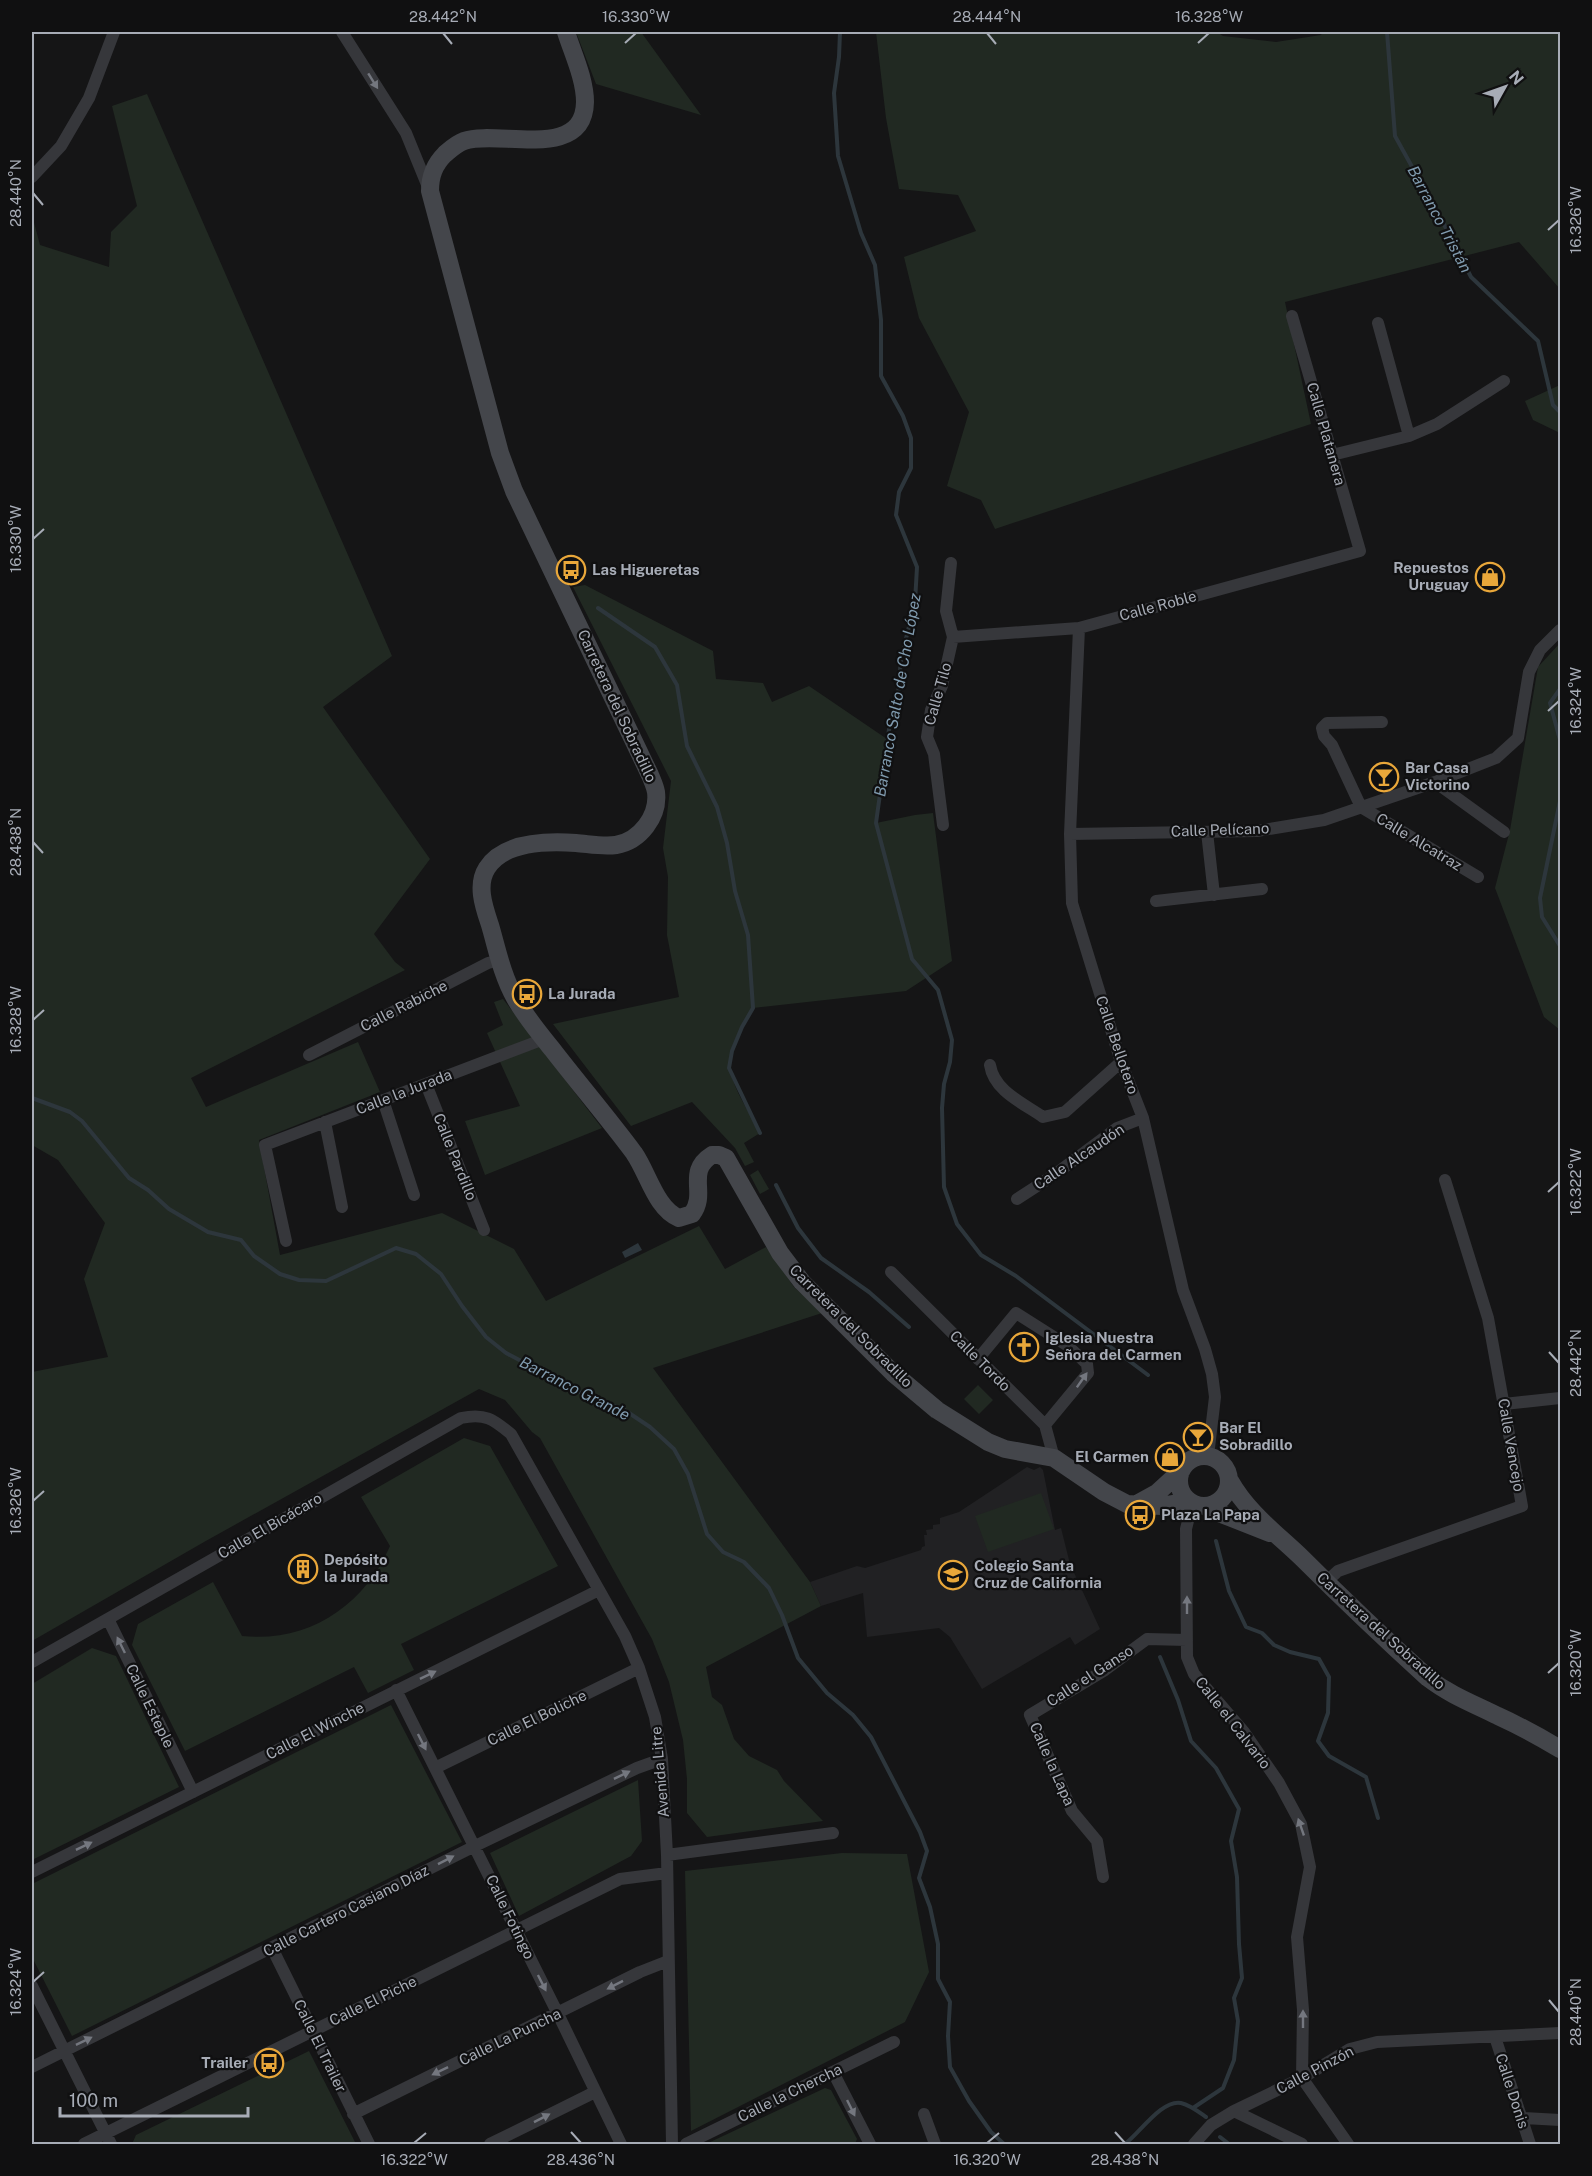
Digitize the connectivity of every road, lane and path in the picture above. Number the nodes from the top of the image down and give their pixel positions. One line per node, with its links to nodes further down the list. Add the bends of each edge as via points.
1 (114, 32): 4 (street, via 89,98 61,146)
2 (342, 32): 5 (street, one-way to 5, via 406,134)
3 (566, 32): 5 (main road, Carretera del Sobradillo, via 585,90 582,117 576,125 561,137 551,139 464,141 437,163)
4 (32, 177)
5 (430, 191): 27 (main road, Carretera del Sobradillo, via 500,453 514,491 656,790 654,814 632,840 615,845 527,845 497,857 483,879 482,899)
6 (1292, 316): 10 (street, Calle Platanera)
7 (1378, 323): 9 (street)
8 (1504, 381): 9 (street, via 1437,424)
9 (1409, 436): 10 (street)
10 (1332, 455): 11 (street, Calle Platanera)
11 (1360, 551): 13 (street, Calle Roble)
12 (951, 563): 15 (street, Calle Tilo, via 946,612)
13 (1079, 628): 15 (street, Calle Roble); 22 (street, Calle Bellotero)
14 (1560, 630): 17 (street, Calle Pelícano, via 1539,650 1529,672 1518,738 1496,758)
15 (952, 637): 19 (street, Calle Tilo, via 927,736 934,754)
16 (1382, 722): 18 (street, via 1327,723 1322,728)
17 (1435, 782): 18 (street, Calle Pelícano); 21 (street)
18 (1361, 807): 20 (street, Calle Pelícano, via 1324,820 1257,831); 23 (street, Calle Alcatraz)
19 (943, 825)
20 (1207, 831): 22 (street, Calle Pelícano); 25 (street)
21 (1504, 832)
22 (1070, 834): 30 (street, Calle Bellotero, via 1072,903)
23 (1478, 877)
24 (1262, 889): 25 (street)
25 (1214, 895): 26 (street)
26 (1156, 901)
27 (500, 960): 28 (main road, Carretera del Sobradillo, via 515,999); 29 (street, Calle Rabiche)
28 (544, 1040): 32 (street, Calle la Jurada); 49 (main road, Carretera del Sobradillo, via 634,1153 665,1211 679,1218 692,1214 698,1202 699,1165 712,1155 726,1158 780,1253 802,1282 893,1373 937,1410 988,1442)
29 (309, 1055)
30 (1121, 1062): 31 (street, via 1065,1112 1043,1117 999,1087); 34 (street, Calle Bellotero)
31 (990, 1065)
32 (426, 1084): 33 (street, Calle la Jurada); 40 (street, Calle Pardillo)
33 (383, 1100): 35 (street, Calle la Jurada); 37 (street)
34 (1143, 1118): 38 (street, Calle Alcaudón, via 1117,1128); 48 (street, Calle Bellotero, via 1183,1290 1212,1374 1215,1397)
35 (325, 1122): 39 (street); 41 (street, Calle la Jurada, via 265,1144)
36 (1445, 1180): 45 (street, Calle Vencejo, via 1488,1318)
37 (414, 1195)
38 (1017, 1199)
39 (342, 1207)
40 (484, 1230)
41 (286, 1241)
42 (891, 1272): 43 (street, Calle Tordo)
43 (978, 1359): 46 (street, Calle Tordo); 46 (street, one-way to 43, via 1088,1373 1087,1365 1068,1346 1016,1313)
44 (1560, 1398): 45 (street)
45 (1504, 1404): 55 (street, Calle Vencejo, via 1522,1506 1338,1571)
46 (1045, 1425): 49 (street)
47 (511, 1434): 56 (street, Avenida Litre); 57 (street, Calle El Bicácaro, via 494,1419 475,1415 461,1418)
48 (1208, 1456): 50 (main road, via 1189,1461); 51 (main road, via 1224,1465)
49 (1054, 1458): 52 (main road, Carretera del Sobradillo, via 1117,1500)
50 (1181, 1471): 52 (main road, via 1157,1493); 53 (main road, via 1180,1489)
51 (1230, 1481): 53 (main road, via 1219,1502); 54 (main road, Carretera del Sobradillo, via 1247,1507)
52 (1136, 1504): 53 (main road, Carretera del Sobradillo)
53 (1197, 1504): 54 (main road, Carretera del Sobradillo); 58 (street, Calle el Calvario, one-way to 53, via 1186,1529)
54 (1273, 1534): 55 (main road, Carretera del Sobradillo)
55 (1326, 1582): 63 (main road, Carretera del Sobradillo, via 1445,1691)
56 (599, 1590): 60 (street, Avenida Litre); 61 (street, Calle El Winche, one-way to 56)
57 (108, 1619): 59 (street, Calle El Bicácaro); 66 (street, Calle Esteple, one-way to 57)
58 (1187, 1640): 62 (street, Calle el Ganso, via 1147,1639 1105,1670); 85 (street, Calle el Calvario, one-way to 58, via 1303,2010 1297,1937 1310,1867 1301,1824 1244,1732 1194,1674 1187,1657)
59 (32, 1662)
60 (639, 1668): 64 (street, Avenida Litre, via 655,1717); 65 (street, Calle El Boliche)
61 (396, 1690): 65 (street, Calle Fotingo, one-way to 65); 66 (street, Calle El Winche)
62 (1030, 1715): 72 (street, Calle la Lapa, via 1072,1811 1097,1841)
63 (1560, 1749)
64 (662, 1759): 68 (street, Calle Cartero Casiano Díaz, one-way to 64); 69 (street, Avenida Litre)
65 (435, 1768): 68 (street, Calle Fotingo)
66 (193, 1792): 70 (street, Calle El Winche, one-way to 66)
67 (833, 1833): 69 (street)
68 (475, 1846): 73 (street, Calle Fotingo); 74 (street, Calle Cartero Casiano Díaz, one-way to 68)
69 (667, 1855): 71 (street, Avenida Litre)
70 (32, 1872)
71 (666, 1873): 73 (street, Calle El Piche, via 620,1879); 75 (street, Avenida Litre)
72 (1103, 1877)
73 (516, 1930): 77 (street, Calle Fotingo, one-way to 77); 78 (street, Calle El Piche)
74 (272, 1948): 78 (street, Calle El Trailer); 82 (street, Calle Cartero Casiano Díaz, one-way to 74)
75 (668, 1961): 77 (street, Calle La Puncha, one-way to 77); 97 (street, Avenida Litre)
76 (32, 1986): 82 (street)
77 (558, 2014): 86 (street, Calle Fotingo); 88 (street, Calle La Puncha, one-way to 88)
78 (313, 2031): 88 (street, Calle El Trailer); 92 (street, Calle El Piche)
79 (1560, 2033): 80 (street, Calle Pinzón)
80 (1495, 2037): 85 (street, Calle Pinzón, via 1377,2042 1350,2049); 90 (street, Calle Donis)
81 (894, 2042): 84 (street, Calle la Chercha)
82 (63, 2051): 83 (street, Calle Cartero Casiano Díaz); 92 (street)
83 (32, 2067)
84 (833, 2072): 98 (street, Calle la Chercha); 99 (street, one-way to 99)
85 (1302, 2078): 87 (street, Calle Pinzón); 103 (street)
86 (595, 2092): 95 (street, one-way to 86); 96 (street, Calle Fotingo)
87 (1234, 2111): 101 (street, Calle Pinzón, via 1211,2125); 102 (street)
88 (353, 2114): 94 (street, Calle El Trailer)
89 (924, 2114): 100 (street)
90 (1522, 2118): 91 (street); 104 (street, Calle Donis)
91 (1560, 2120)
92 (108, 2139): 93 (street, Calle El Piche)
93 (84, 2145)
94 (369, 2145)
95 (490, 2145)
96 (621, 2145)
97 (672, 2145)
98 (686, 2145)
99 (870, 2145)
100 (935, 2145)
101 (1194, 2145)
102 (1302, 2145)
103 (1348, 2145)
104 (1530, 2145)

